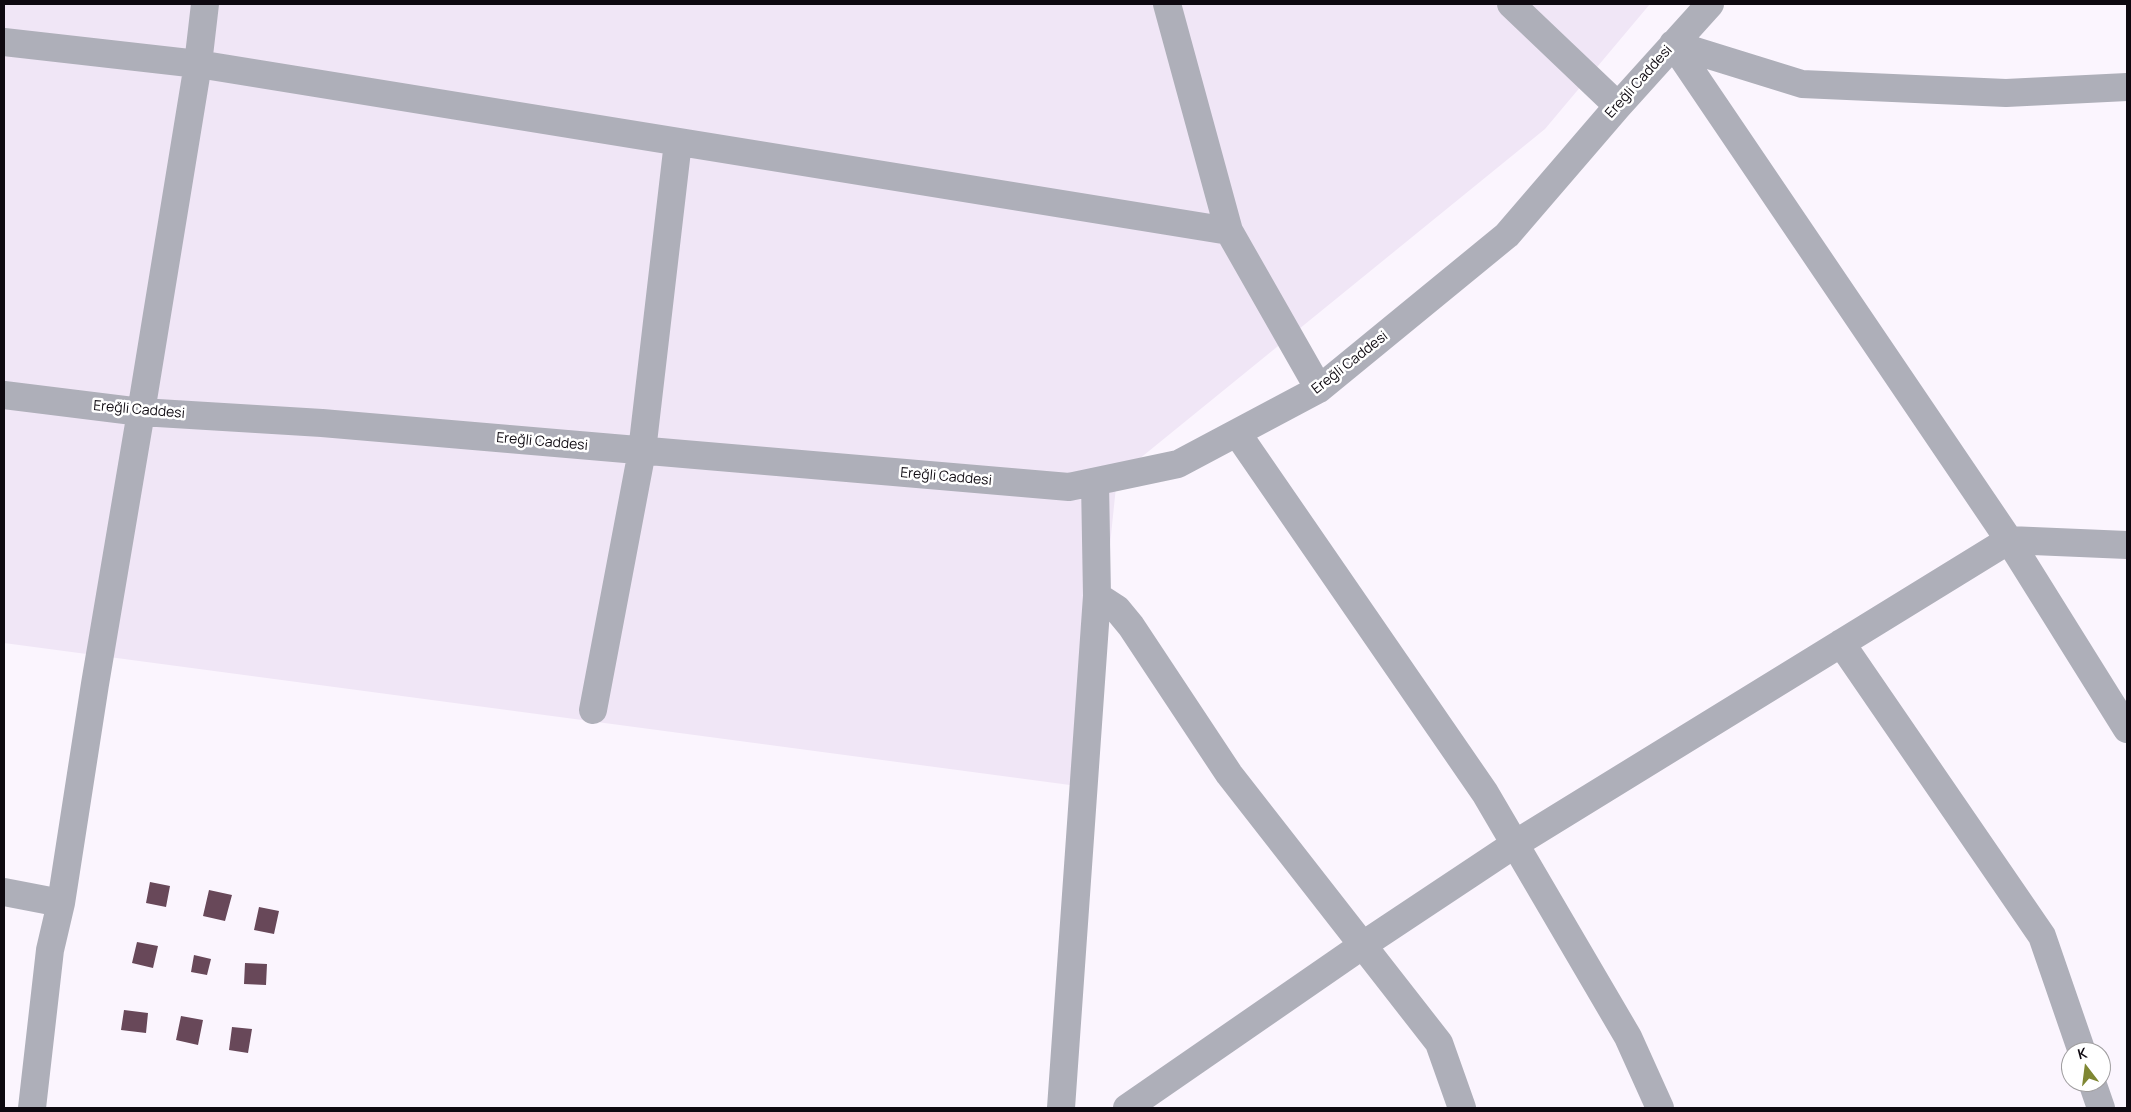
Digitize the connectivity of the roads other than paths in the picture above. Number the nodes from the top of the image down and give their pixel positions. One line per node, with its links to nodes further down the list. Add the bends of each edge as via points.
1 (205, 4): 7 (street)
2 (1167, 4): 11 (street)
3 (1511, 4): 9 (street)
4 (1710, 4): 6 (street, Ereğli Caddesi)
5 (4, 42): 7 (street)
6 (1673, 44): 8 (street, via 1802,84 2006,93); 9 (street, Ereğli Caddesi); 18 (street)
7 (198, 64): 10 (street); 14 (street)
8 (2127, 87)
9 (1618, 106): 12 (street, Ereğli Caddesi, via 1507,235)
10 (678, 142): 11 (street); 16 (street)
11 (1230, 231): 12 (street)
12 (1319, 389): 15 (street, Ereğli Caddesi)
13 (4, 395): 14 (street, Ereğli Caddesi)
14 (141, 412): 16 (street, Ereğli Caddesi, via 322,423); 26 (street)
15 (1237, 433): 17 (street, Ereğli Caddesi, via 1178,464); 24 (street, via 1486,793)
16 (642, 451): 17 (street, Ereğli Caddesi, via 1069,487); 22 (street)
17 (1095, 482): 20 (street)
18 (2009, 540): 19 (street); 21 (street); 23 (street)
19 (2127, 545)
20 (1097, 596): 27 (street, via 1117,610 1131,626 1229,774); 31 (street)
21 (1841, 643): 24 (street); 28 (street, via 2042,936)
22 (593, 710)
23 (2127, 729)
24 (1515, 844): 27 (street); 34 (street, via 1628,1037)
25 (4, 892): 26 (street)
26 (61, 903): 30 (street, via 50,950)
27 (1362, 946): 32 (street); 33 (street, via 1439,1043)
28 (2079, 1042)
29 (2095, 1092): 35 (street)
30 (32, 1108)
31 (1061, 1108)
32 (1127, 1108)
33 (1462, 1108)
34 (1660, 1108)
35 (2101, 1108)

